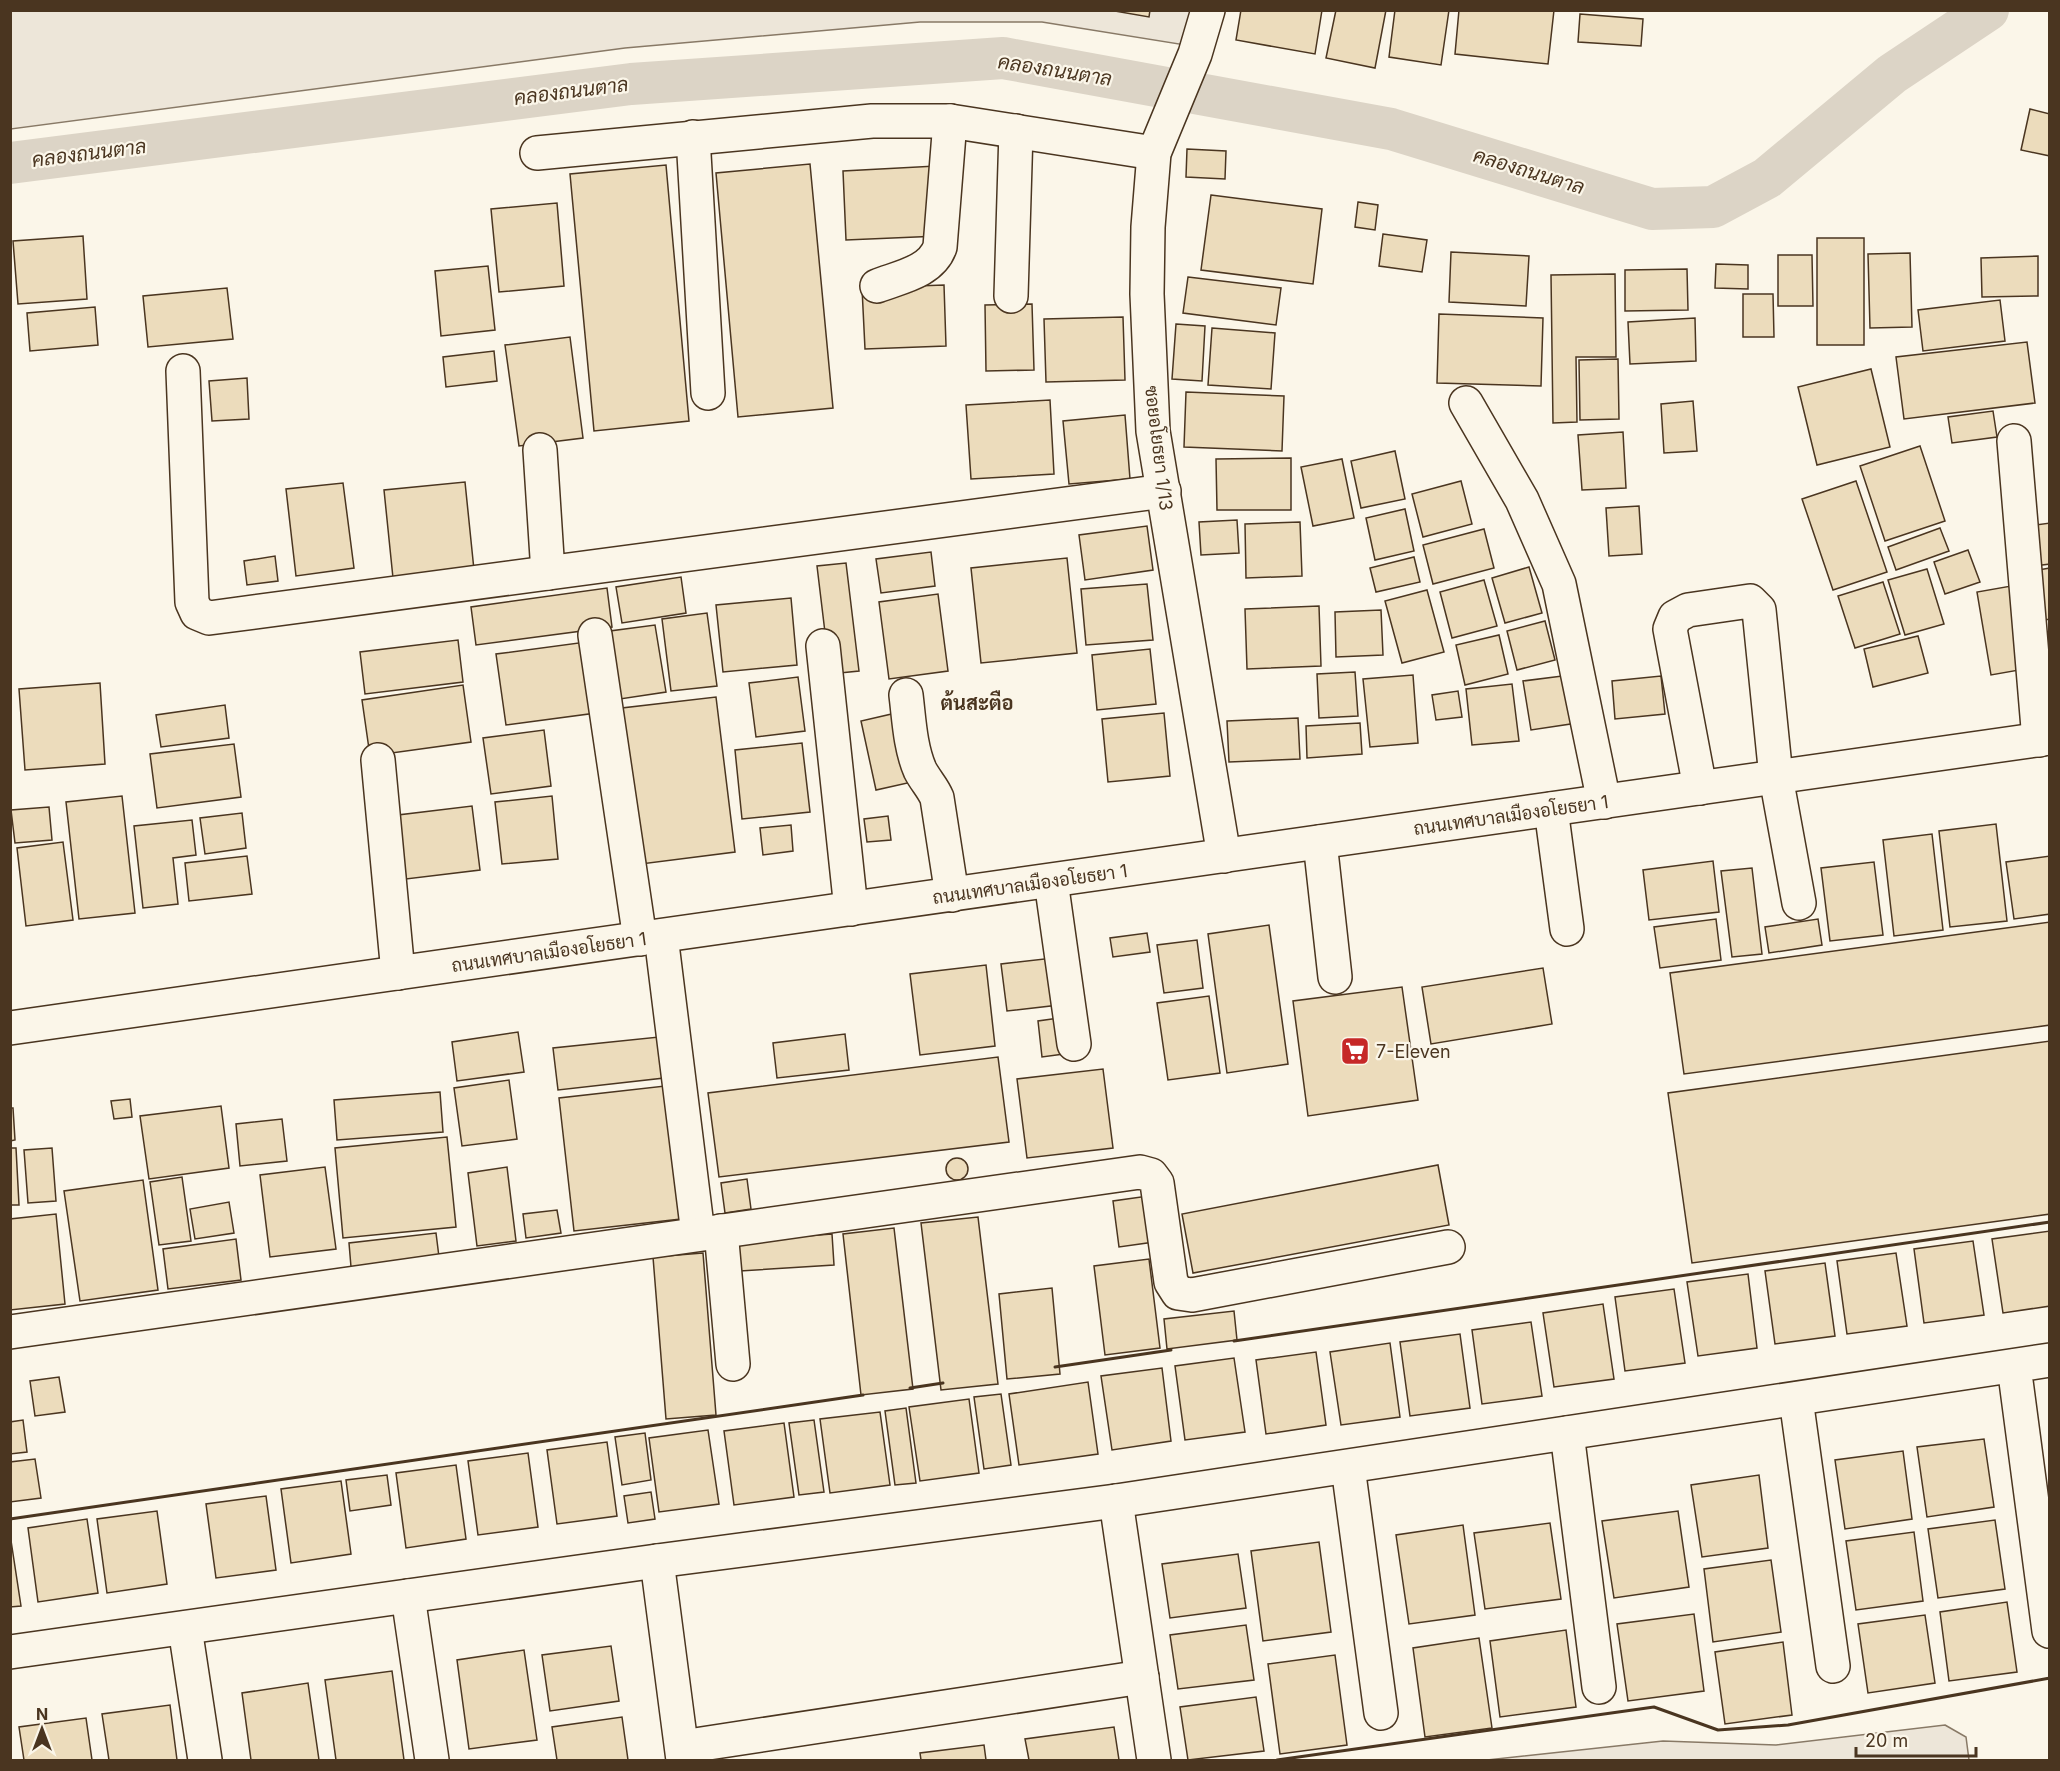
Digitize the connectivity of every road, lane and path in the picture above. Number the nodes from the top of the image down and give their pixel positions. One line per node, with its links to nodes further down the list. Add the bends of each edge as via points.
1 (1208, 10): 5 (street, ซอยอโยธยา 1/13, via 1195,54)
2 (950, 121): 3 (street); 4 (street, via 872,121); 7 (street, via 936,258 926,267)
3 (1016, 131): 5 (street); 8 (street)
4 (693, 137): 6 (street); 10 (street)
5 (1158, 143): 14 (street, ซอยอโยธยา 1/13, via 1148,227 1147,304 1153,431)
6 (537, 153)
7 (877, 286)
8 (1011, 296)
9 (183, 371): 15 (street, via 192,602 197,613 208,618)
10 (708, 393)
11 (1466, 403): 23 (street, via 1522,500 1559,584)
12 (2014, 441): 19 (street)
13 (540, 450): 15 (street)
14 (1164, 491): 15 (street); 26 (street, ซอยอโยธยา 1/13)
15 (548, 573)
16 (595, 635): 32 (street)
17 (823, 646): 30 (street)
18 (906, 695): 28 (street, via 916,758 937,798)
19 (2044, 739): 21 (street, ถนนเทศบาลเมืองอโยธยา 1)
20 (378, 760): 33 (street)
21 (1776, 777): 22 (street, ถนนเทศบาลเมืองอโยธยา 1); 22 (street, via 1759,610 1750,601 1738,602 1688,610 1675,617 1670,629); 29 (street)
22 (1700, 788): 23 (street, ถนนเทศบาลเมืองอโยธยา 1)
23 (1604, 802): 24 (street, ถนนเทศบาลเมืองอโยธยา 1)
24 (1551, 809): 25 (street, ถนนเทศบาลเมืองอโยธยา 1); 31 (street)
25 (1320, 842): 26 (street, ถนนเทศบาลเมืองอโยธยา 1); 34 (street)
26 (1224, 856): 27 (street, ถนนเทศบาลเมืองอโยธยา 1)
27 (1051, 881): 28 (street, ถนนเทศบาลเมืองอโยธยา 1); 36 (street)
28 (952, 895): 30 (street, ถนนเทศบาลเมืองอโยธยา 1)
29 (1799, 903)
30 (851, 909): 32 (street, ถนนเทศบาลเมืองอโยธยา 1)
31 (1568, 929)
32 (651, 937): 33 (street, ถนนเทศบาลเมืองอโยธยา 1); 37 (street)
33 (398, 973): 35 (street, ถนนเทศบาลเมืองอโยธยา 1)
34 (1335, 977)
35 (10, 1029)
36 (1074, 1044)
37 (710, 1232): 38 (street, via 1140,1172 1151,1175 1157,1183 1171,1282 1178,1293 1192,1295); 39 (street); 41 (street)
38 (1448, 1247)
39 (10, 1332)
40 (2049, 1360): 42 (street)
41 (733, 1364)
42 (2014, 1366): 43 (street); 50 (street)
43 (1796, 1399): 44 (street); 52 (street)
44 (1567, 1433): 45 (street); 54 (street)
45 (1348, 1467): 46 (street); 55 (street)
46 (1116, 1501): 47 (street); 53 (street)
47 (657, 1561): 48 (street); 56 (street)
48 (408, 1596): 49 (street); 58 (street)
49 (184, 1628): 51 (street); 57 (street)
50 (2049, 1631)
51 (10, 1652)
52 (1833, 1666)
53 (1142, 1677): 56 (street); 59 (street)
54 (1599, 1688)
55 (1381, 1713)
56 (683, 1754)
57 (205, 1761)
58 (432, 1761)
59 (1154, 1761)

